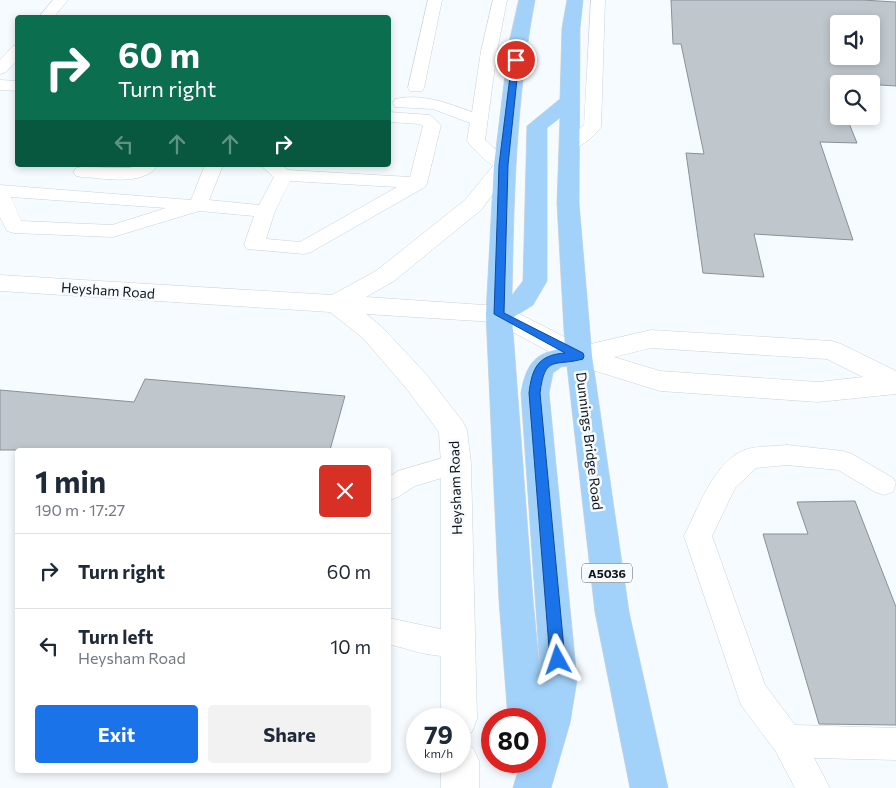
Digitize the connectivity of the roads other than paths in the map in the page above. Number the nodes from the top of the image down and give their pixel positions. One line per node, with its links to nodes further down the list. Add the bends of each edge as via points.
1 (61, 0): 7 (lane)
2 (435, 0): 14 (lane)
3 (500, 0): 18 (lane)
4 (527, 0): 20 (highway, via 518,43)
5 (575, 0): 10 (highway, Dunnings Bridge Road / A5036)
6 (598, 0): 11 (lane)
7 (48, 15)
8 (15, 52): 9 (lane)
9 (0, 69)
10 (570, 78): 11 (lane); 15 (highway, Dunnings Bridge Road / A5036)
11 (594, 80): 19 (lane, via 592,127)
12 (0, 85): 13 (lane)
13 (15, 86)
14 (416, 88)
15 (570, 101): 19 (highway, Dunnings Bridge Road / A5036); 31 (highway, via 537,126 535,280 524,299)
16 (391, 102): 18 (lane, via 435,104)
17 (391, 117): 25 (lane, via 424,118 432,125)
18 (479, 121): 20 (lane, via 476,141)
19 (569, 145): 32 (highway, Dunnings Bridge Road / A5036, via 568,203)
20 (504, 165): 30 (street, via 473,205 385,276); 31 (highway)
21 (86, 167): 22 (lane, via 82,172 133,174)
22 (145, 167)
23 (213, 167): 27 (lane)
24 (276, 170): 25 (lane); 28 (lane)
25 (418, 183): 28 (lane, via 304,248 254,244)
26 (0, 192): 27 (lane); 27 (lane, via 14,227 113,231)
27 (198, 205): 28 (lane)
28 (265, 211)
29 (0, 283): 30 (street, Heysham Road)
30 (336, 304): 31 (street, Heysham Road); 34 (street, Heysham Road, via 372,332 448,423 453,430)
31 (499, 314): 32 (street, Heysham Road); 40 (highway)
32 (579, 356): 33 (street, Heysham Road, via 660,382 818,392); 33 (street, via 651,339 832,350); 46 (highway, via 557,358 543,364 537,375 535,393 559,680 552,724); 47 (highway, Dunnings Bridge Road / A5036, via 612,612)
33 (896, 384)
34 (456, 464): 36 (lane, via 407,478); 38 (street, Heysham Road)
35 (884, 485): 41 (lane, via 843,461 787,455 750,459 725,481 698,536 752,694)
36 (391, 489)
37 (391, 631): 38 (lane, via 440,643)
38 (458, 642): 39 (street, Heysham Road)
39 (459, 708)
40 (525, 708)
41 (787, 741): 42 (lane); 48 (lane)
42 (896, 744)
43 (460, 773): 45 (street)
44 (531, 773): 46 (highway)
45 (460, 788)
46 (532, 788)
47 (649, 788)
48 (813, 788)

